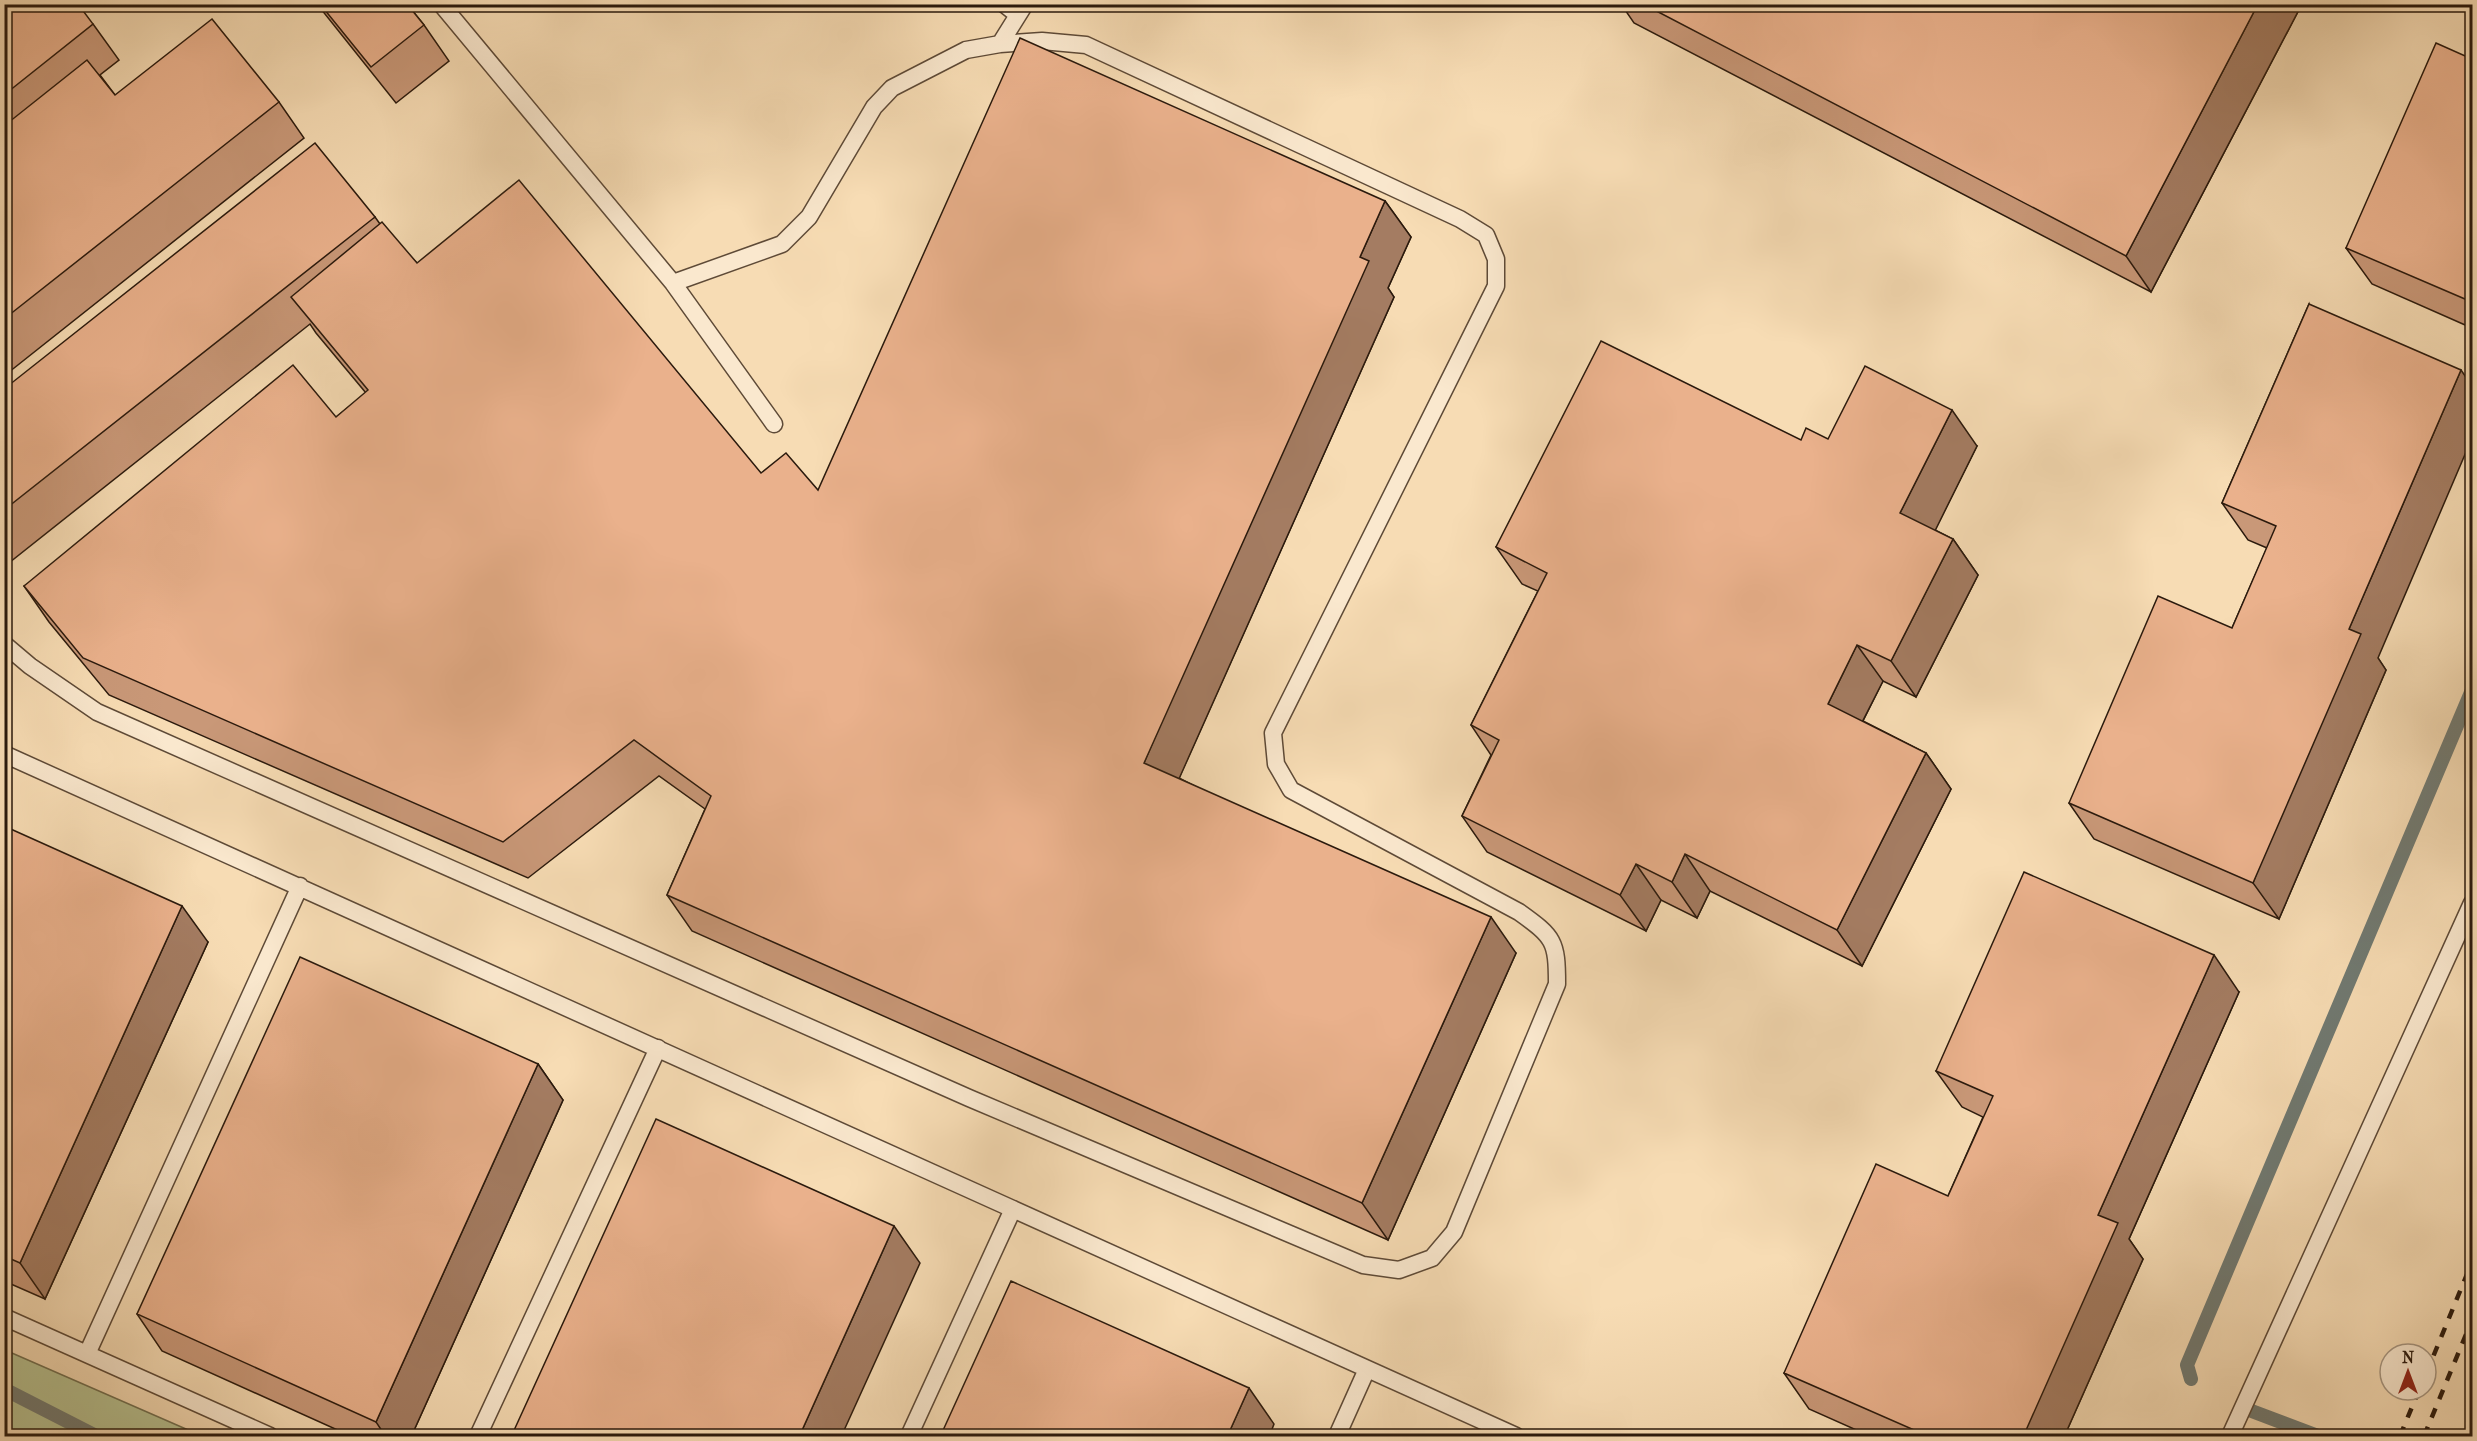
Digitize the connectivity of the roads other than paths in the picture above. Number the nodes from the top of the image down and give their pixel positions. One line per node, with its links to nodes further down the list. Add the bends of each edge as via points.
1 (441, 4): 5 (lane)
2 (1004, 4): 3 (lane)
3 (1022, 10): 4 (lane)
4 (1000, 44): 5 (lane, via 966,50 892,88 874,107 809,217 782,244); 7 (lane, via 1042,41 1086,45 1460,219 1486,235 1496,259 1496,286 1273,733 1276,764 1291,790 1519,912 1545,930 1557,954 1557,984 1544,1017 1454,1232 1432,1258 1400,1270 1364,1265 969,1098 97,712)
5 (673, 283): 6 (lane)
6 (774, 424)
7 (4, 644)
8 (4, 754): 9 (lane)
9 (300, 886): 11 (lane); 14 (lane)
10 (2472, 903): 21 (lane)
11 (658, 1048): 12 (lane); 17 (lane)
12 (1013, 1209): 15 (lane); 18 (lane)
13 (4, 1317): 14 (lane)
14 (87, 1354): 16 (lane)
15 (1367, 1369): 19 (lane); 20 (lane)
16 (270, 1437)
17 (478, 1437)
18 (909, 1437)
19 (1337, 1437)
20 (1516, 1437)
21 (2230, 1437)

